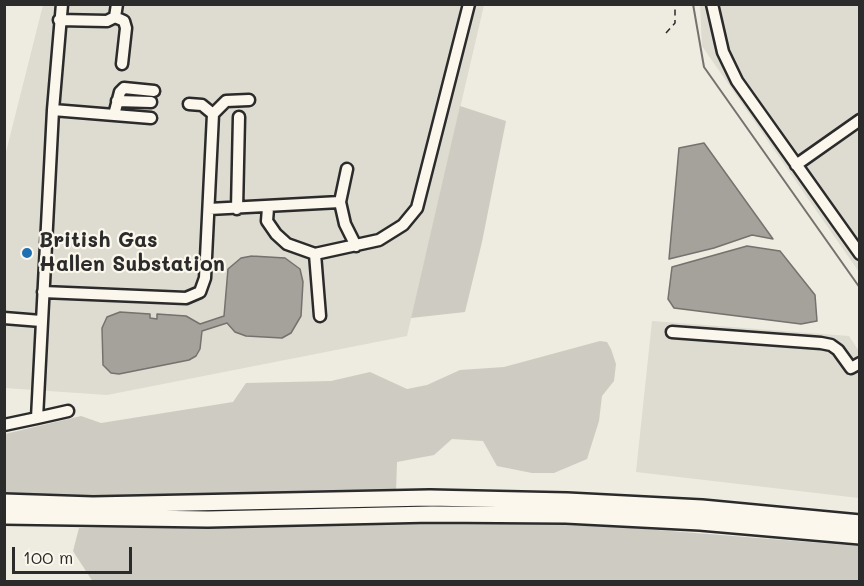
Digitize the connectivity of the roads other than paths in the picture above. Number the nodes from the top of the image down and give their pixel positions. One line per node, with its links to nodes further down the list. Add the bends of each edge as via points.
1 (62, 4): 6 (street)
2 (117, 4): 5 (street)
3 (469, 4): 25 (street, via 417,208 403,225 379,240)
4 (712, 4): 19 (street, via 723,51 737,81)
5 (115, 16): 6 (street, via 107,21); 7 (street, via 124,21 126,28)
6 (59, 20): 13 (street)
7 (122, 64)
8 (154, 91): 10 (street, via 124,88)
9 (249, 100): 14 (street, via 226,101)
10 (117, 101): 11 (street); 15 (street)
11 (151, 102)
12 (189, 104): 14 (street, via 202,105)
13 (53, 110): 15 (street); 28 (street)
14 (213, 114): 23 (street)
15 (114, 115): 17 (street)
16 (239, 117): 24 (street)
17 (151, 118)
18 (860, 120): 19 (street)
19 (796, 165): 27 (street)
20 (347, 169): 21 (street)
21 (340, 202): 22 (street); 25 (street)
22 (267, 208): 24 (street); 26 (street, via 267,221 276,234 287,244)
23 (209, 209): 24 (street); 28 (street, via 201,292 186,298)
24 (237, 209)
25 (356, 246): 26 (street)
26 (315, 254): 29 (street)
27 (860, 254)
28 (43, 292): 31 (street)
29 (320, 316)
30 (4, 318): 31 (street)
31 (41, 321): 35 (street)
32 (672, 332): 33 (street, via 821,343 838,350 851,368)
33 (860, 363)
34 (68, 411): 35 (street)
35 (37, 418): 36 (street)
36 (4, 425)
37 (4, 502): 39 (highway, via 93,505 430,498 555,501 714,509)
38 (4, 516): 40 (highway, via 208,519 566,515)
39 (860, 523)
40 (860, 536)

